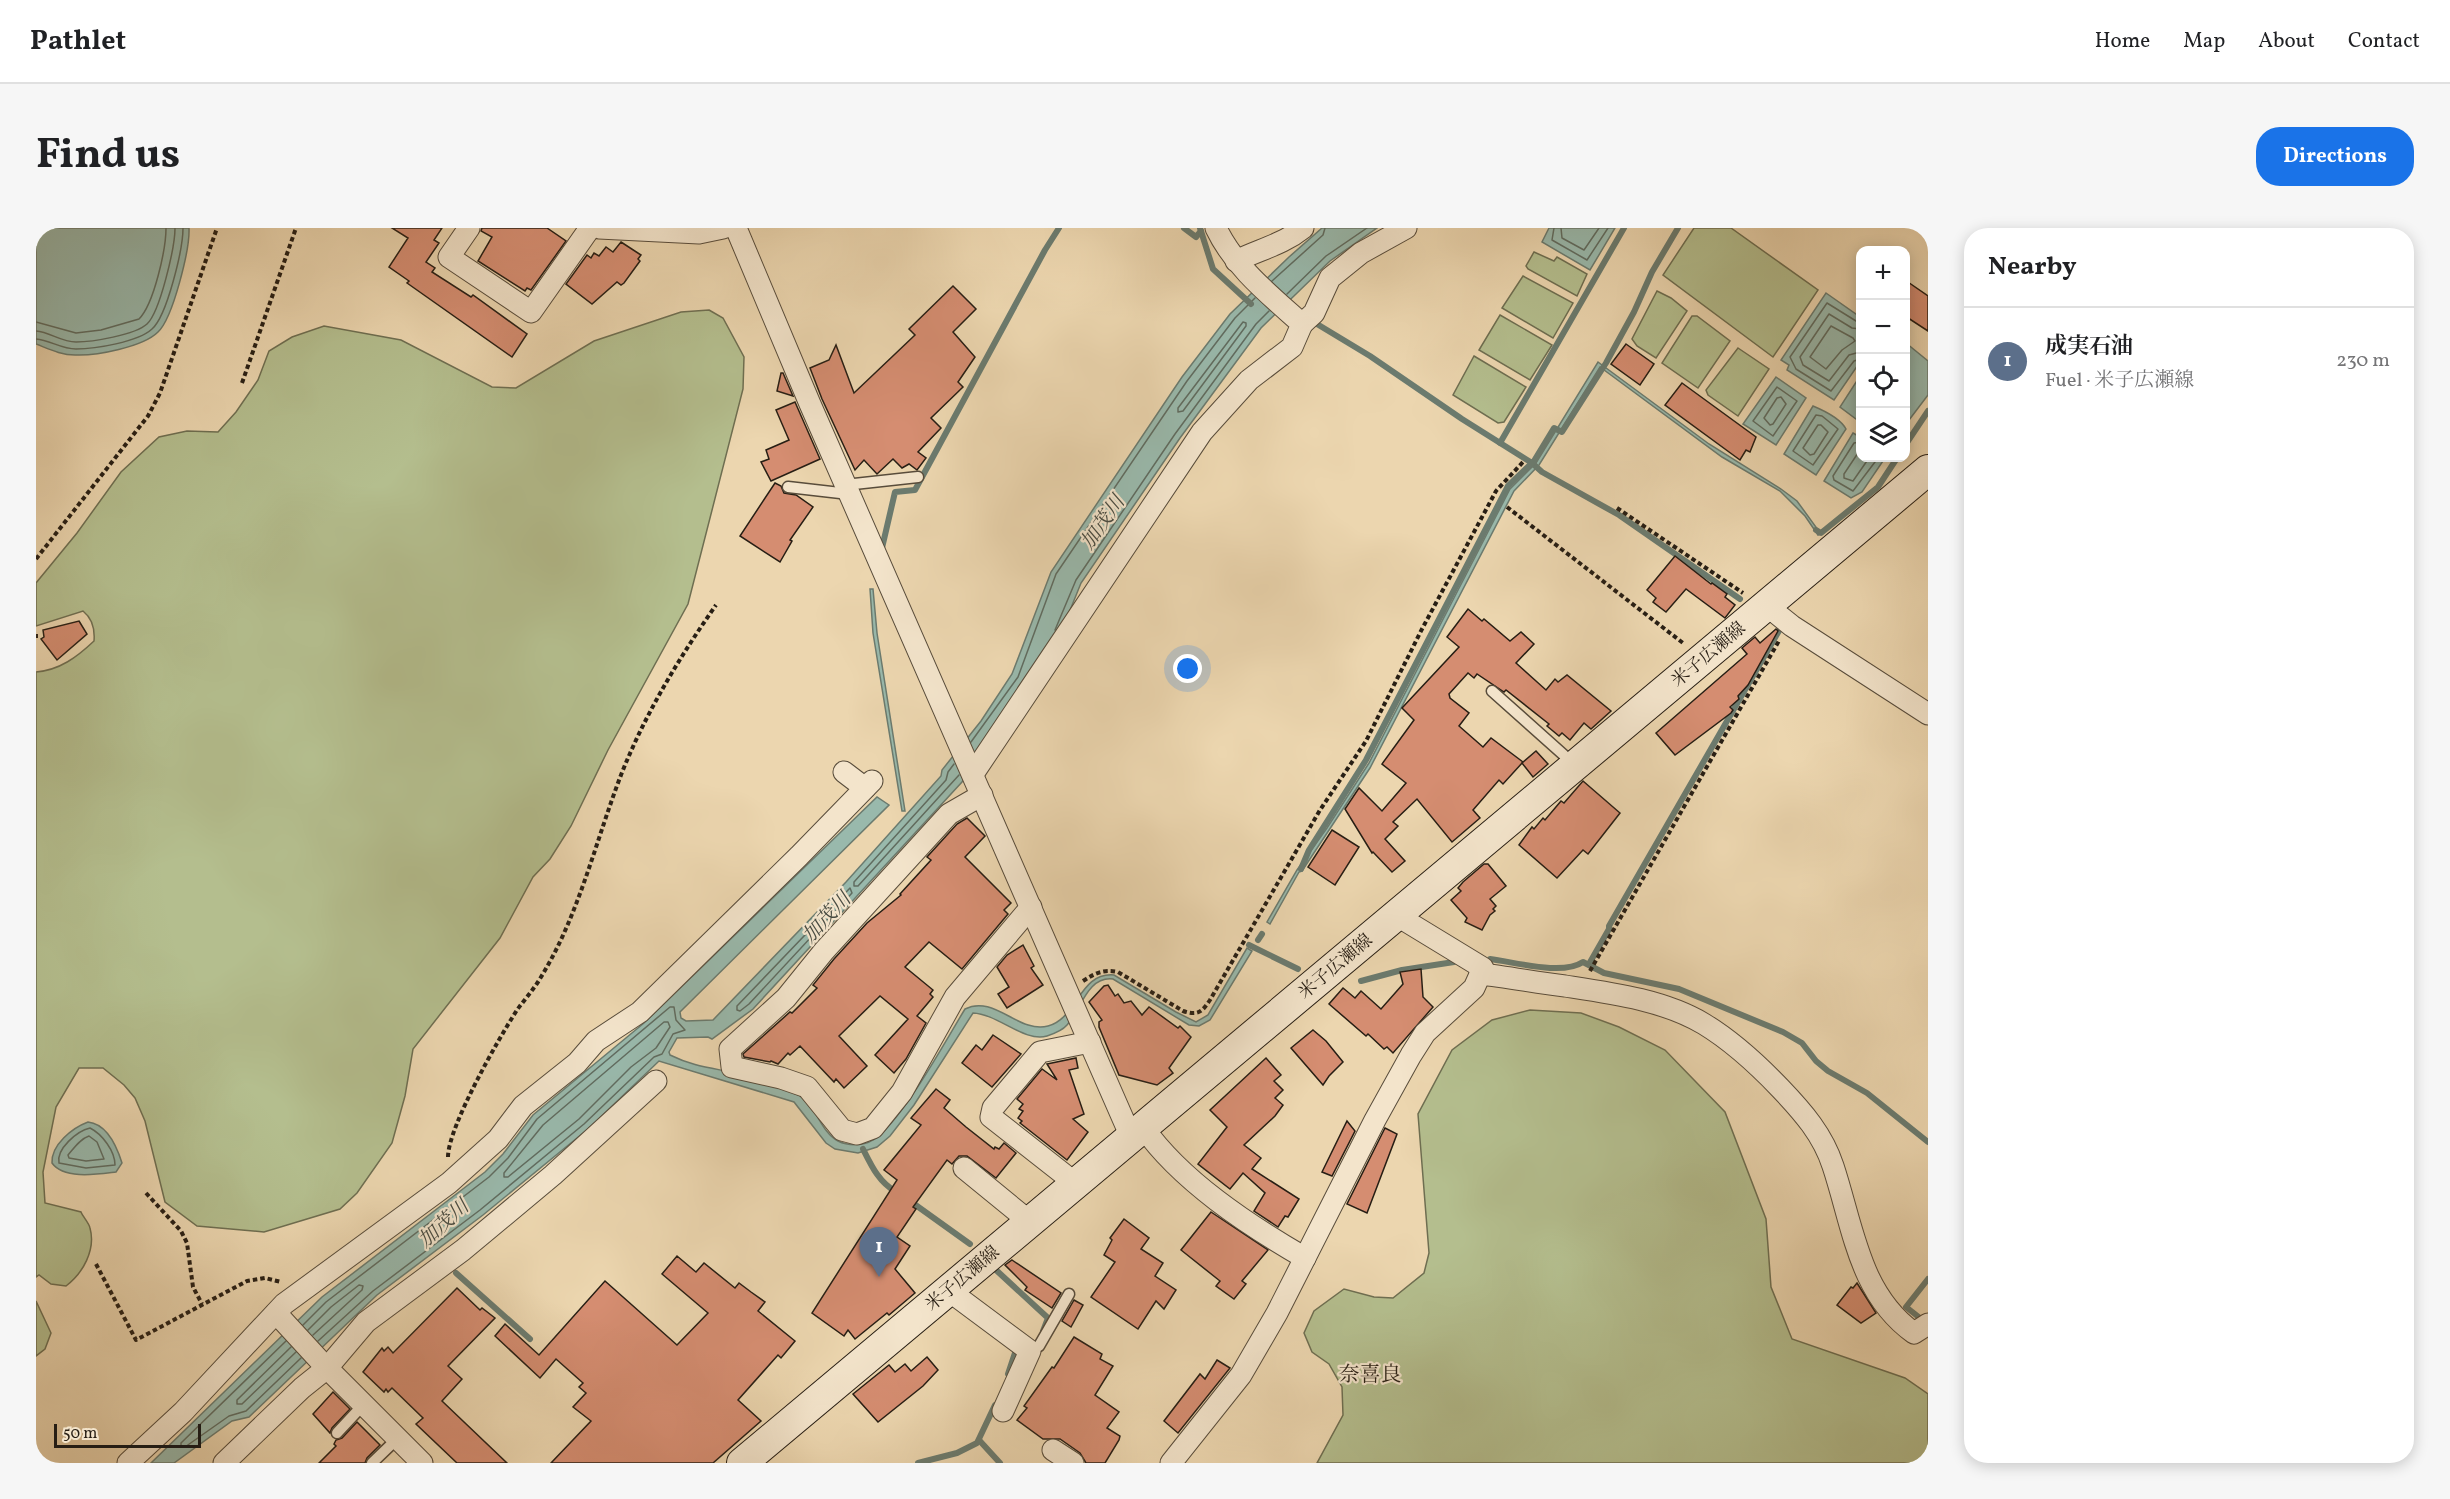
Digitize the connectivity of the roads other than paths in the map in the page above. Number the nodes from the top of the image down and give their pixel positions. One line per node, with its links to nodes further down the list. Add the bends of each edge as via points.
1 (469, 228): 2 (street, via 449,257 531,312)
2 (590, 228)
3 (598, 228): 4 (street, via 699,233)
4 (723, 228)
5 (736, 228): 14 (street)
6 (1216, 228): 9 (street)
7 (1303, 228): 9 (street, via 1288,240)
8 (1406, 228): 10 (street, via 1361,253 1330,278 1314,312)
9 (1236, 261): 10 (street)
10 (1302, 324): 20 (street, via 1292,347 1249,380 1202,432)
11 (1928, 470): 15 (main road, 米子広瀬線)
12 (918, 477): 14 (lane)
13 (788, 487): 14 (lane)
14 (847, 489): 20 (street)
15 (1764, 607): 17 (street); 18 (main road, 米子広瀬線)
16 (1492, 691): 18 (lane)
17 (1928, 714)
18 (1575, 765): 23 (main road, 米子広瀬線)
19 (844, 772): 34 (street, via 869,785 640,1012 596,1041 523,1107 498,1138 453,1180)
20 (973, 774): 21 (street)
21 (982, 795): 22 (street); 22 (street, via 949,814 786,998 730,1049 732,1067 807,1087 842,1130 857,1134 873,1128 902,1092 955,997)
22 (1031, 907): 25 (street)
23 (1396, 915): 24 (street, via 1483,968); 27 (main road, 米子広瀬線)
24 (1480, 974): 31 (street, via 1474,988 1425,1034 1411,1055); 35 (street, via 1662,1006 1726,1040 1769,1077 1817,1130 1833,1165 1854,1244 1867,1276 1896,1319 1914,1333)
25 (1090, 1042): 27 (street); 29 (street, via 1040,1052 993,1108 992,1117)
26 (656, 1081): 37 (street, via 544,1183 366,1322)
27 (1137, 1132): 29 (main road, 米子広瀬線); 31 (street, via 1249,1223)
28 (964, 1168): 30 (street)
29 (1075, 1183): 30 (main road, 米子広瀬線)
30 (1029, 1222): 32 (main road, 米子広瀬線)
31 (1305, 1258): 49 (street, via 1241,1375)
32 (948, 1290): 36 (street); 47 (main road, 米子広瀬線)
33 (1068, 1294): 36 (lane, via 1039,1346)
34 (276, 1313): 37 (street); 43 (street, via 183,1412)
35 (1928, 1324)
36 (1030, 1351): 39 (street)
37 (325, 1366): 38 (street); 44 (street)
38 (364, 1404): 40 (lane); 41 (street)
39 (1003, 1411)
40 (337, 1433)
41 (398, 1438): 45 (lane); 46 (street)
42 (1053, 1450): 48 (street)
43 (128, 1463)
44 (224, 1463)
45 (372, 1463)
46 (422, 1463)
47 (742, 1463)
48 (1073, 1463)
49 (1171, 1463)

